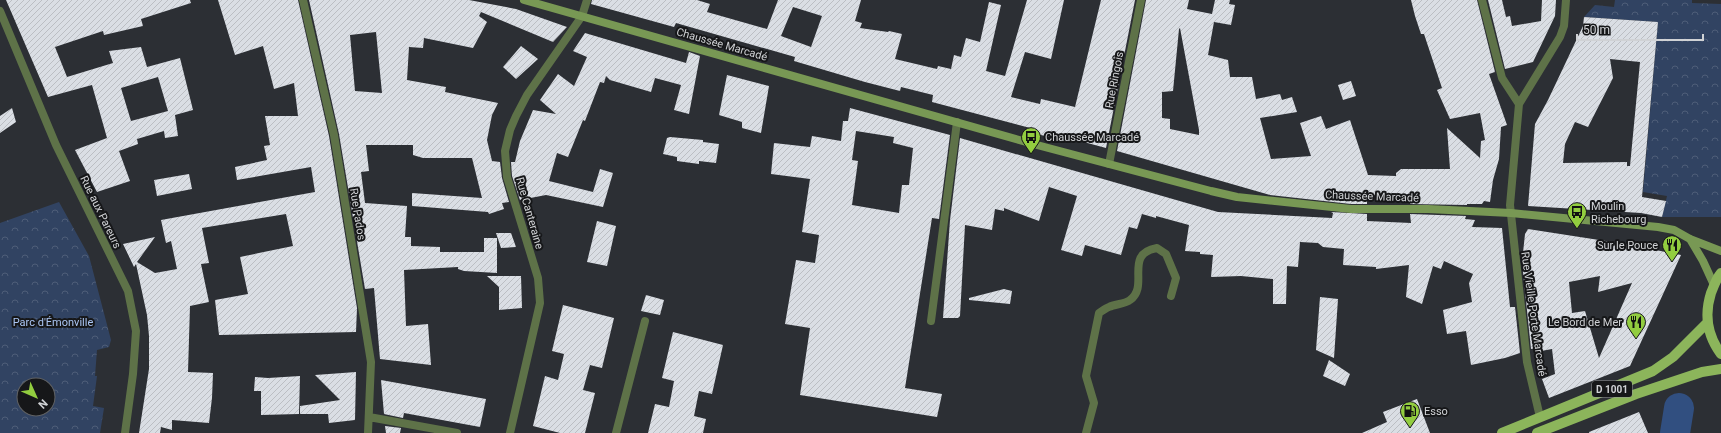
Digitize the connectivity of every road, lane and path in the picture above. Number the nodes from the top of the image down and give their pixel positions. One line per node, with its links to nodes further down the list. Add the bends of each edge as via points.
1 (303, 0): 23 (street, Rue Pados, via 334,135 371,362)
2 (524, 0): 8 (street, Chaussée Marcadé)
3 (588, 0): 8 (street, Rue Canteraine)
4 (1141, 0): 11 (street, Rue Ringois)
5 (1482, 0): 9 (street, via 1502,78)
6 (1566, 0): 9 (street, via 1564,26 1560,37)
7 (0, 11): 25 (street, Rue aux Pareurs, via 56,145 128,291 136,331)
8 (582, 16): 10 (street, Chaussée Marcadé); 28 (street, Rue Canteraine, via 527,95 510,130 505,151 507,177 538,278 540,303)
9 (1519, 104): 12 (street, Rue Vieille Porte Marcadé)
10 (957, 122): 11 (street, Chaussée Marcadé); 18 (street)
11 (1109, 164): 12 (street, Chaussée Marcadé, via 1237,197 1351,209)
12 (1511, 213): 13 (street, Chaussée Marcadé, via 1658,227 1674,230); 24 (street, Rue Vieille Porte Marcadé, via 1527,362)
13 (1690, 239): 14 (street, Chaussée Marcadé); 16 (street)
14 (1721, 251)
15 (1721, 274): 16 (main road)
16 (1714, 285): 20 (main road, via 1707,308)
17 (1172, 296): 30 (street, via 1176,278 1166,254 1157,248 1147,250 1140,257 1137,292 1130,301 1108,307 1099,313 1086,376 1094,403)
18 (931, 321)
19 (646, 322): 29 (street)
20 (1707, 323): 21 (main road, via 1710,335); 24 (main road, D 1001, via 1673,357 1653,371)
21 (1721, 354)
22 (1721, 369): 32 (main road, D 1001, via 1702,372 1636,394)
23 (369, 417): 26 (street, Rue Pados); 27 (street)
24 (1540, 417): 31 (main road, D 1001)
25 (125, 433)
26 (368, 433)
27 (456, 433)
28 (510, 433)
29 (616, 433)
30 (1086, 433)
31 (1502, 433)
32 (1537, 433)

